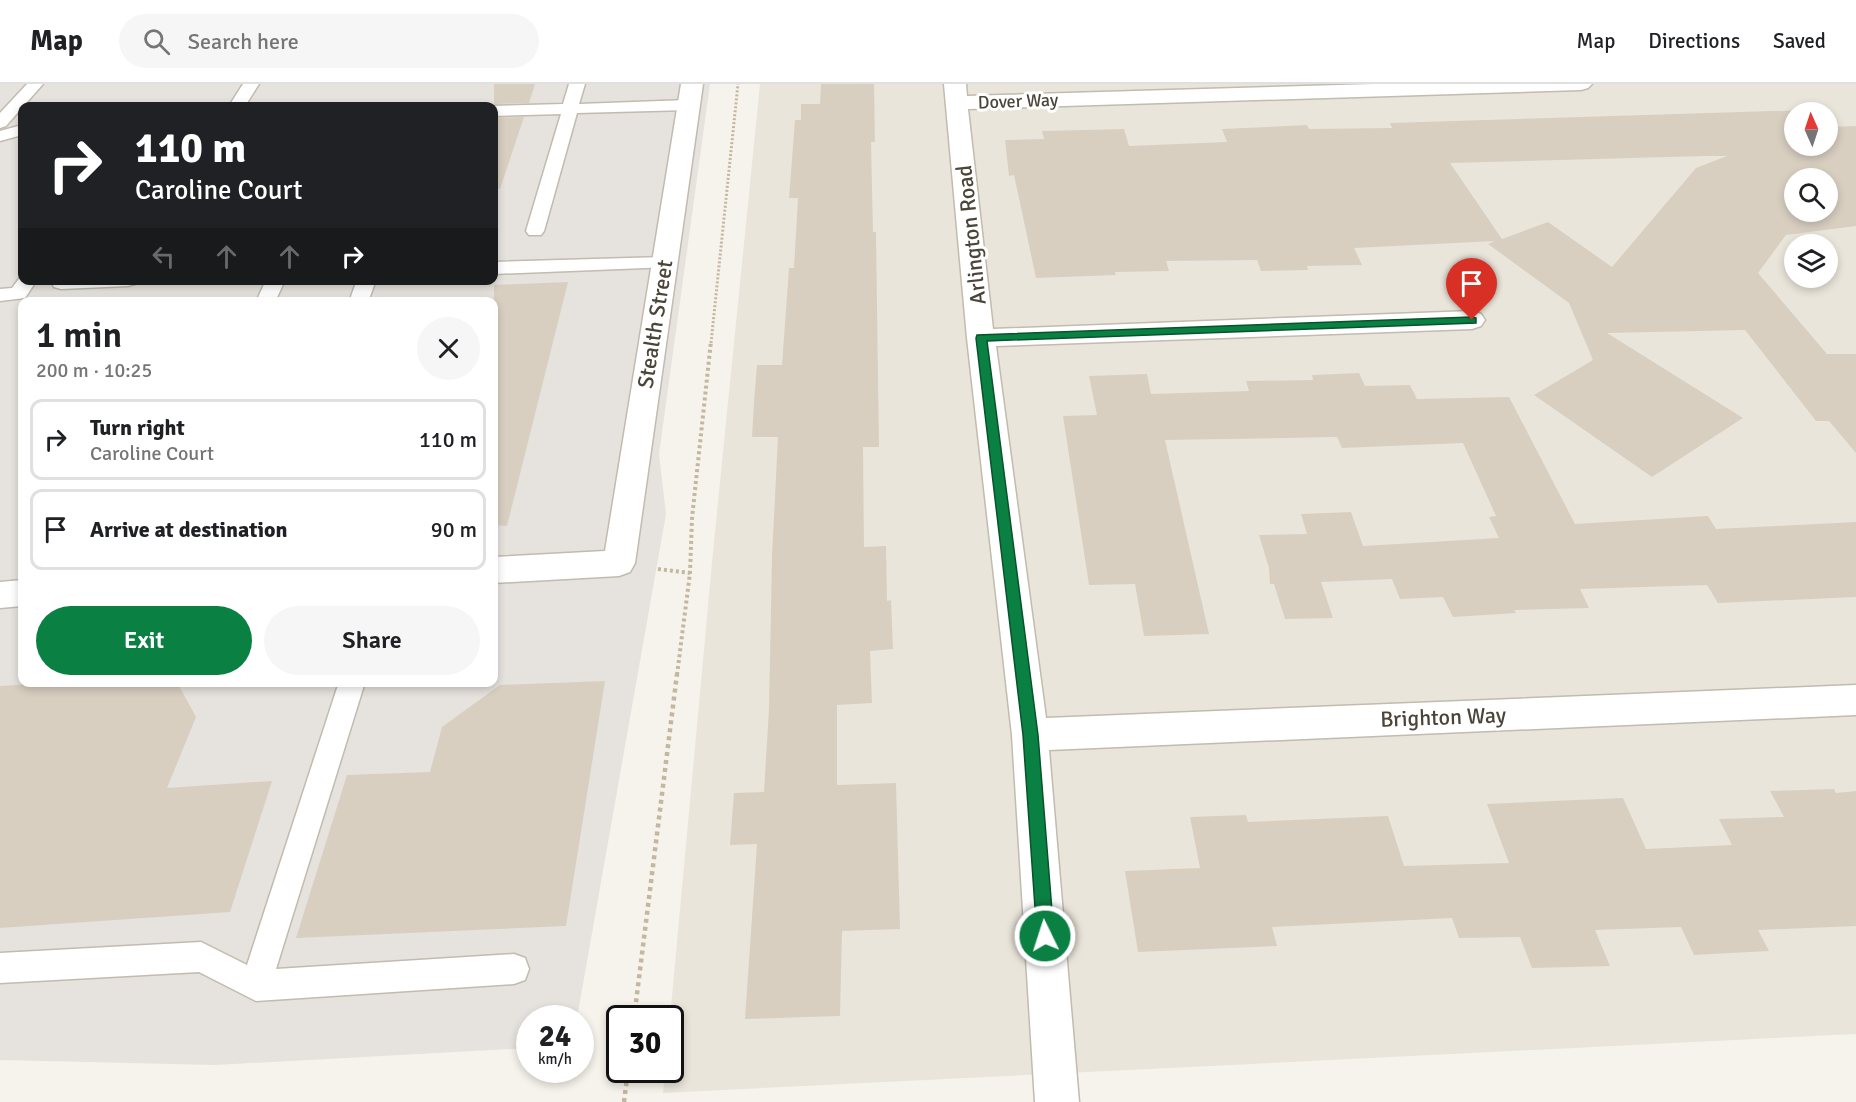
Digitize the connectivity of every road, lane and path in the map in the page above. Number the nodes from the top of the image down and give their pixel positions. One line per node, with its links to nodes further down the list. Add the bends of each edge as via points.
1 (36, 84): 9 (lane)
2 (251, 84): 10 (lane)
3 (577, 84): 12 (lane)
4 (738, 84): 35 (path, via 692,518 690,573)
5 (1581, 84): 6 (street, Dover Way)
6 (1303, 88): 7 (street, Dover Way)
7 (957, 94): 25 (street, Arlington Road)
8 (690, 95): 12 (lane); 20 (street, Stealth Street)
9 (19, 102)
10 (240, 102)
11 (18, 104): 14 (lane)
12 (570, 108): 13 (lane); 19 (lane)
13 (498, 111)
14 (0, 123)
15 (18, 131): 16 (lane)
16 (0, 136)
17 (0, 143): 18 (lane)
18 (18, 145)
19 (535, 231)
20 (664, 263): 21 (lane); 26 (street, Stealth Street, via 619,563)
21 (498, 268)
22 (24, 285): 23 (lane, via 18,294)
23 (0, 295)
24 (1472, 320): 25 (street)
25 (981, 338): 31 (street, Arlington Road)
26 (498, 570)
27 (18, 594): 28 (street)
28 (0, 595)
29 (350, 687): 34 (lane)
30 (1856, 700): 31 (street, Brighton Way)
31 (1030, 735): 38 (street, Arlington Road)
32 (0, 968): 34 (lane, via 201,957)
33 (514, 969): 34 (lane)
34 (256, 986)
35 (636, 1005)
36 (626, 1083): 37 (path)
37 (624, 1102)
38 (1057, 1102)

